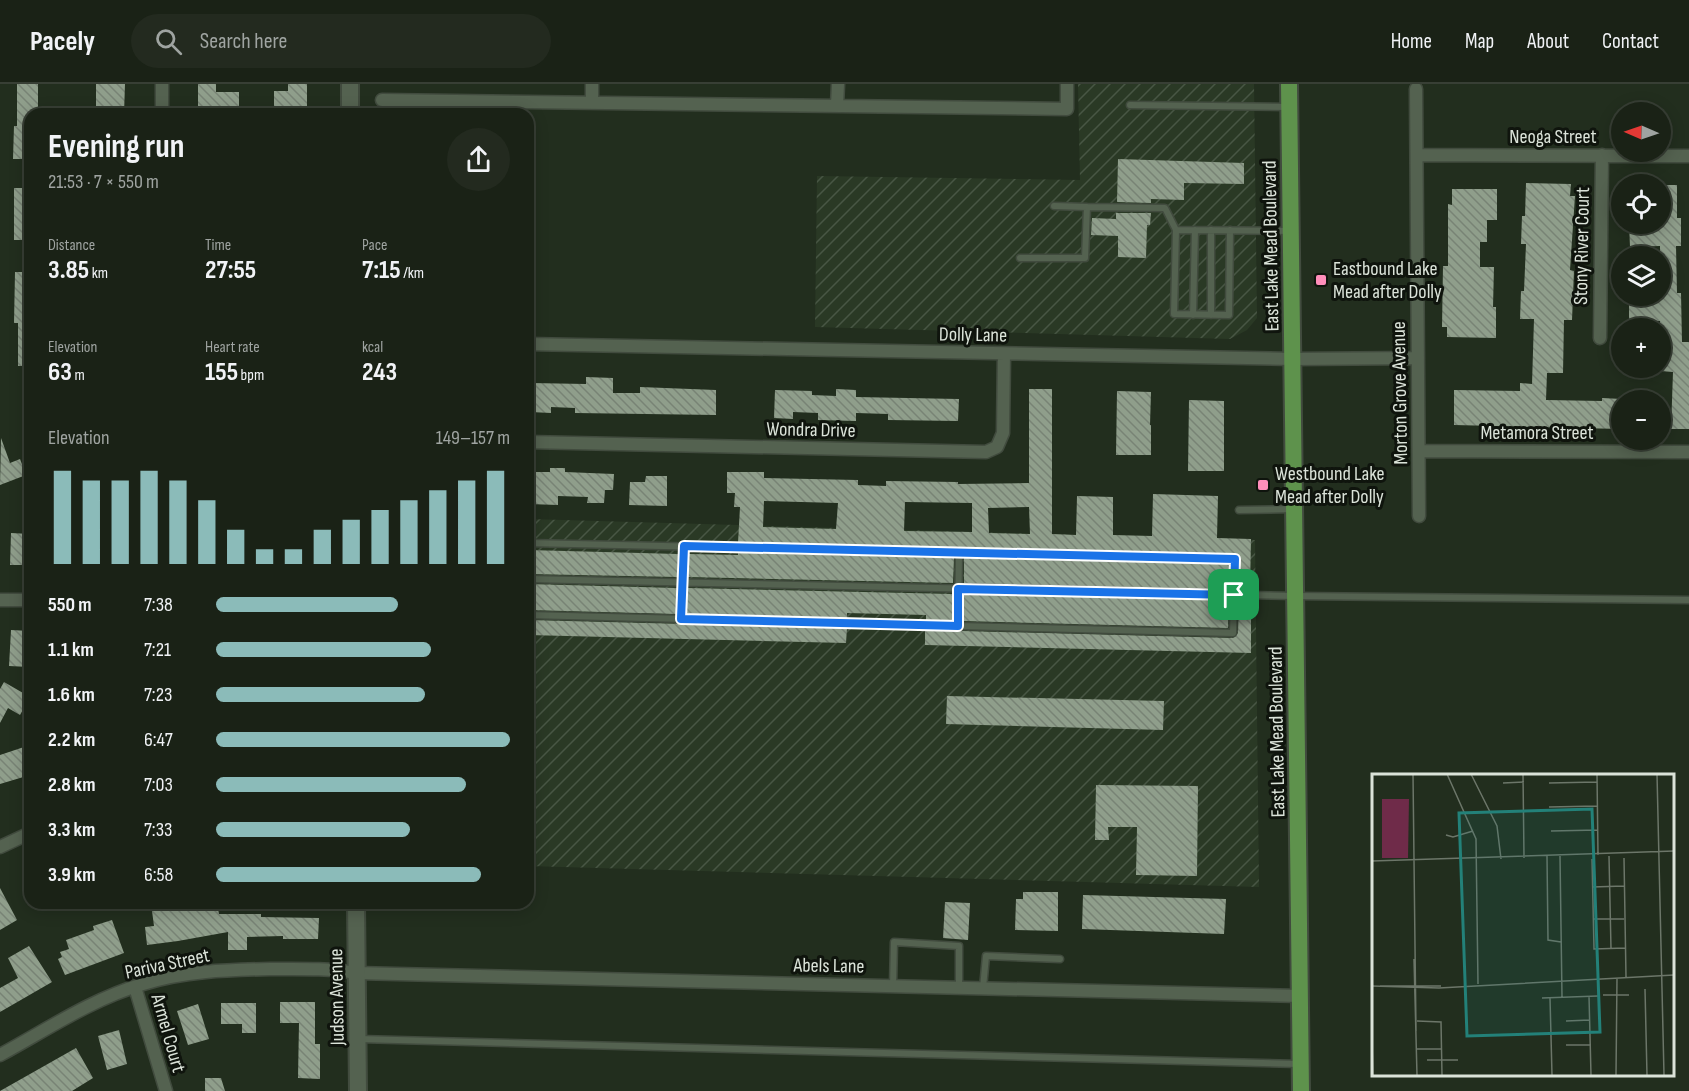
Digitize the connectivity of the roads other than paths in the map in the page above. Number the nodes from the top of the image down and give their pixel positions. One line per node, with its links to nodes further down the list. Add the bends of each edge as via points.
1 (162, 84): 13 (street)
2 (350, 84): 14 (street)
3 (592, 84): 9 (street)
4 (838, 84): 11 (street)
5 (1067, 84): 11 (street, via 1067,109)
6 (1289, 84): 12 (main road, East Lake Mead Boulevard)
7 (1416, 89): 15 (street, Morton Grove Avenue)
8 (382, 100): 9 (street)
9 (592, 103): 11 (street)
10 (1130, 105): 12 (lane)
11 (837, 106)
12 (1289, 107): 24 (main road, East Lake Mead Boulevard)
13 (162, 108)
14 (350, 108)
15 (1417, 155): 16 (street, Neoga Street); 31 (street, Morton Grove Avenue)
16 (1602, 155): 17 (street, Neoga Street); 28 (street, Stony River Court)
17 (1689, 156)
18 (1054, 206): 19 (lane)
19 (1087, 207): 20 (lane, via 1165,208); 25 (lane, via 1085,258)
20 (1176, 230): 21 (lane); 26 (lane, via 1174,314)
21 (1196, 230): 22 (lane); 26 (lane)
22 (1211, 230): 23 (lane); 27 (lane)
23 (1230, 230): 24 (lane); 27 (lane, via 1229,315)
24 (1291, 231): 32 (main road, East Lake Mead Boulevard)
25 (1020, 258)
26 (1192, 315): 27 (lane)
27 (1211, 315)
28 (1599, 338)
29 (534, 345): 30 (street, Dolly Lane)
30 (1004, 354): 32 (street, Dolly Lane); 33 (street, Wondra Drive, via 1003,433 997,447 986,452)
31 (1418, 358): 32 (street, Dolly Lane); 34 (street, Morton Grove Avenue)
32 (1292, 359): 36 (main road, East Lake Mead Boulevard)
33 (534, 442)
34 (1420, 451): 35 (street, Metamora Street); 38 (street, Morton Grove Avenue)
35 (1689, 452)
36 (1294, 509): 37 (lane); 46 (main road, East Lake Mead Boulevard)
37 (1239, 510)
38 (1419, 516)
39 (534, 543): 40 (lane)
40 (684, 546): 41 (lane); 43 (lane)
41 (959, 553): 44 (lane); 45 (lane, via 1235,559)
42 (534, 579): 43 (lane)
43 (683, 583): 44 (lane); 51 (lane)
44 (958, 589): 45 (lane); 52 (lane)
45 (1234, 595): 46 (lane); 52 (lane, via 1233,633)
46 (1295, 596): 49 (lane); 62 (main road, East Lake Mead Boulevard)
47 (0, 600): 48 (street)
48 (24, 600)
49 (1689, 600)
50 (534, 615): 51 (lane)
51 (681, 619): 52 (lane)
52 (958, 626)
53 (24, 836): 54 (street)
54 (0, 846)
55 (356, 909): 57 (street, Judson Avenue)
56 (1060, 959): 61 (lane, via 986,956)
57 (357, 973): 58 (street, Abels Lane); 59 (street, Pariva Street, via 330,968 198,972); 63 (street, Judson Avenue)
58 (892, 986): 60 (street, Abels Lane); 60 (lane, via 894,942 959,946)
59 (135, 987): 64 (street, Pariva Street, via 95,1003); 66 (street, Armel Court)
60 (959, 988): 61 (street, Abels Lane)
61 (983, 988): 62 (street, Abels Lane)
62 (1300, 996): 65 (main road, East Lake Mead Boulevard)
63 (358, 1039): 65 (lane); 67 (street, Judson Avenue)
64 (0, 1055)
65 (1300, 1064): 68 (main road, East Lake Mead Boulevard)
66 (166, 1091)
67 (358, 1091)
68 (1301, 1091)

